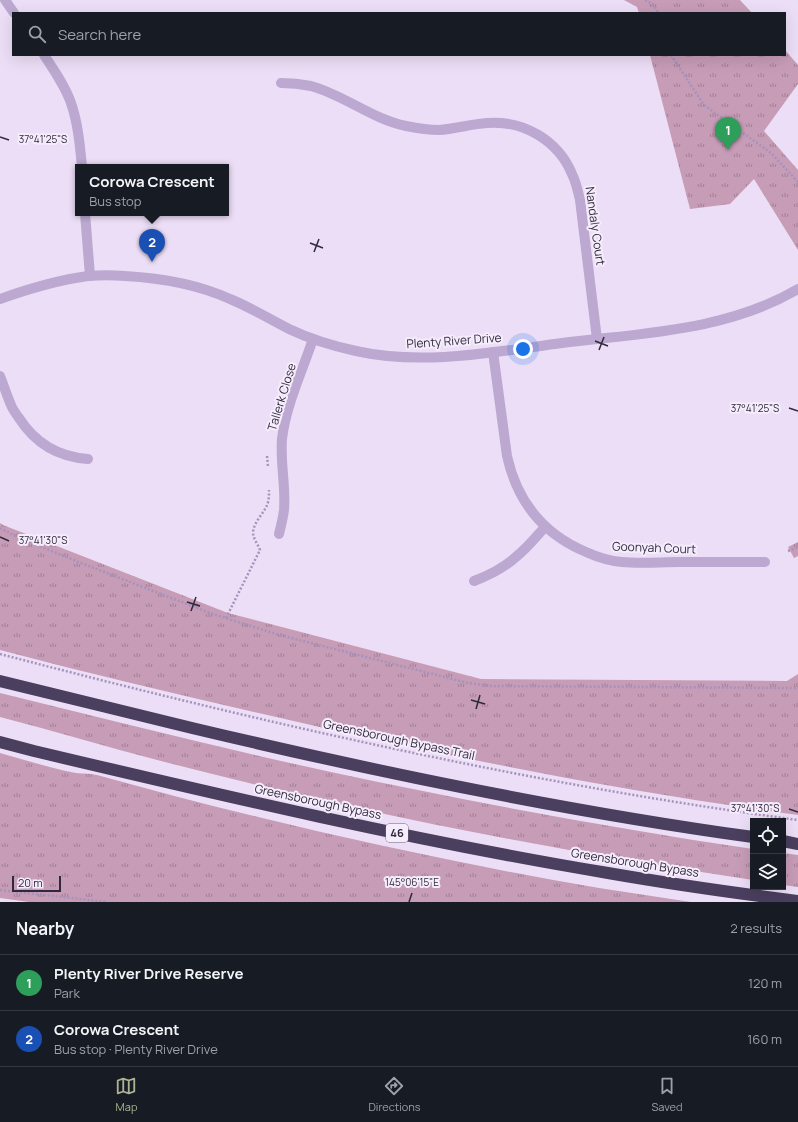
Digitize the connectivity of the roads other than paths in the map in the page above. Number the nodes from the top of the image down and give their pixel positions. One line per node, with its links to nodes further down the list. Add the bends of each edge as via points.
1 (5, 0): 2 (street)
2 (13, 12)
3 (45, 56): 5 (street, via 55,70 71,103)
4 (281, 83): 11 (street, Nandaly Court, via 311,86 406,126 438,130 502,123 515,125 541,136 563,158 577,185)
5 (82, 164)
6 (85, 216): 7 (street)
7 (90, 276): 9 (street, Plenty River Drive, via 48,284); 10 (street, Plenty River Drive, via 138,276 196,286 229,298)
8 (798, 288): 11 (street, Plenty River Drive, via 761,307 736,316 674,330)
9 (0, 299)
10 (313, 339): 12 (street, Plenty River Drive, via 356,351 402,357 428,358); 16 (street, Tallerk Close, via 285,423 281,455 284,510)
11 (597, 339): 12 (street, Plenty River Drive)
12 (493, 352): 15 (street, Goonyah Court, via 510,470 533,514)
13 (0, 376): 14 (street, via 11,407 30,433 53,450)
14 (88, 460)
15 (545, 527): 17 (street, Goonyah Court, via 576,548 621,562); 18 (street, via 503,568)
16 (279, 534)
17 (765, 562)
18 (474, 581)
19 (0, 681): 21 (highway, via 283,750 397,774 616,816)
20 (0, 742): 24 (highway, Greensborough Bypass / 46, via 267,806 480,850 608,873)
21 (750, 837)
22 (786, 842): 23 (highway)
23 (798, 844)
24 (798, 901)

